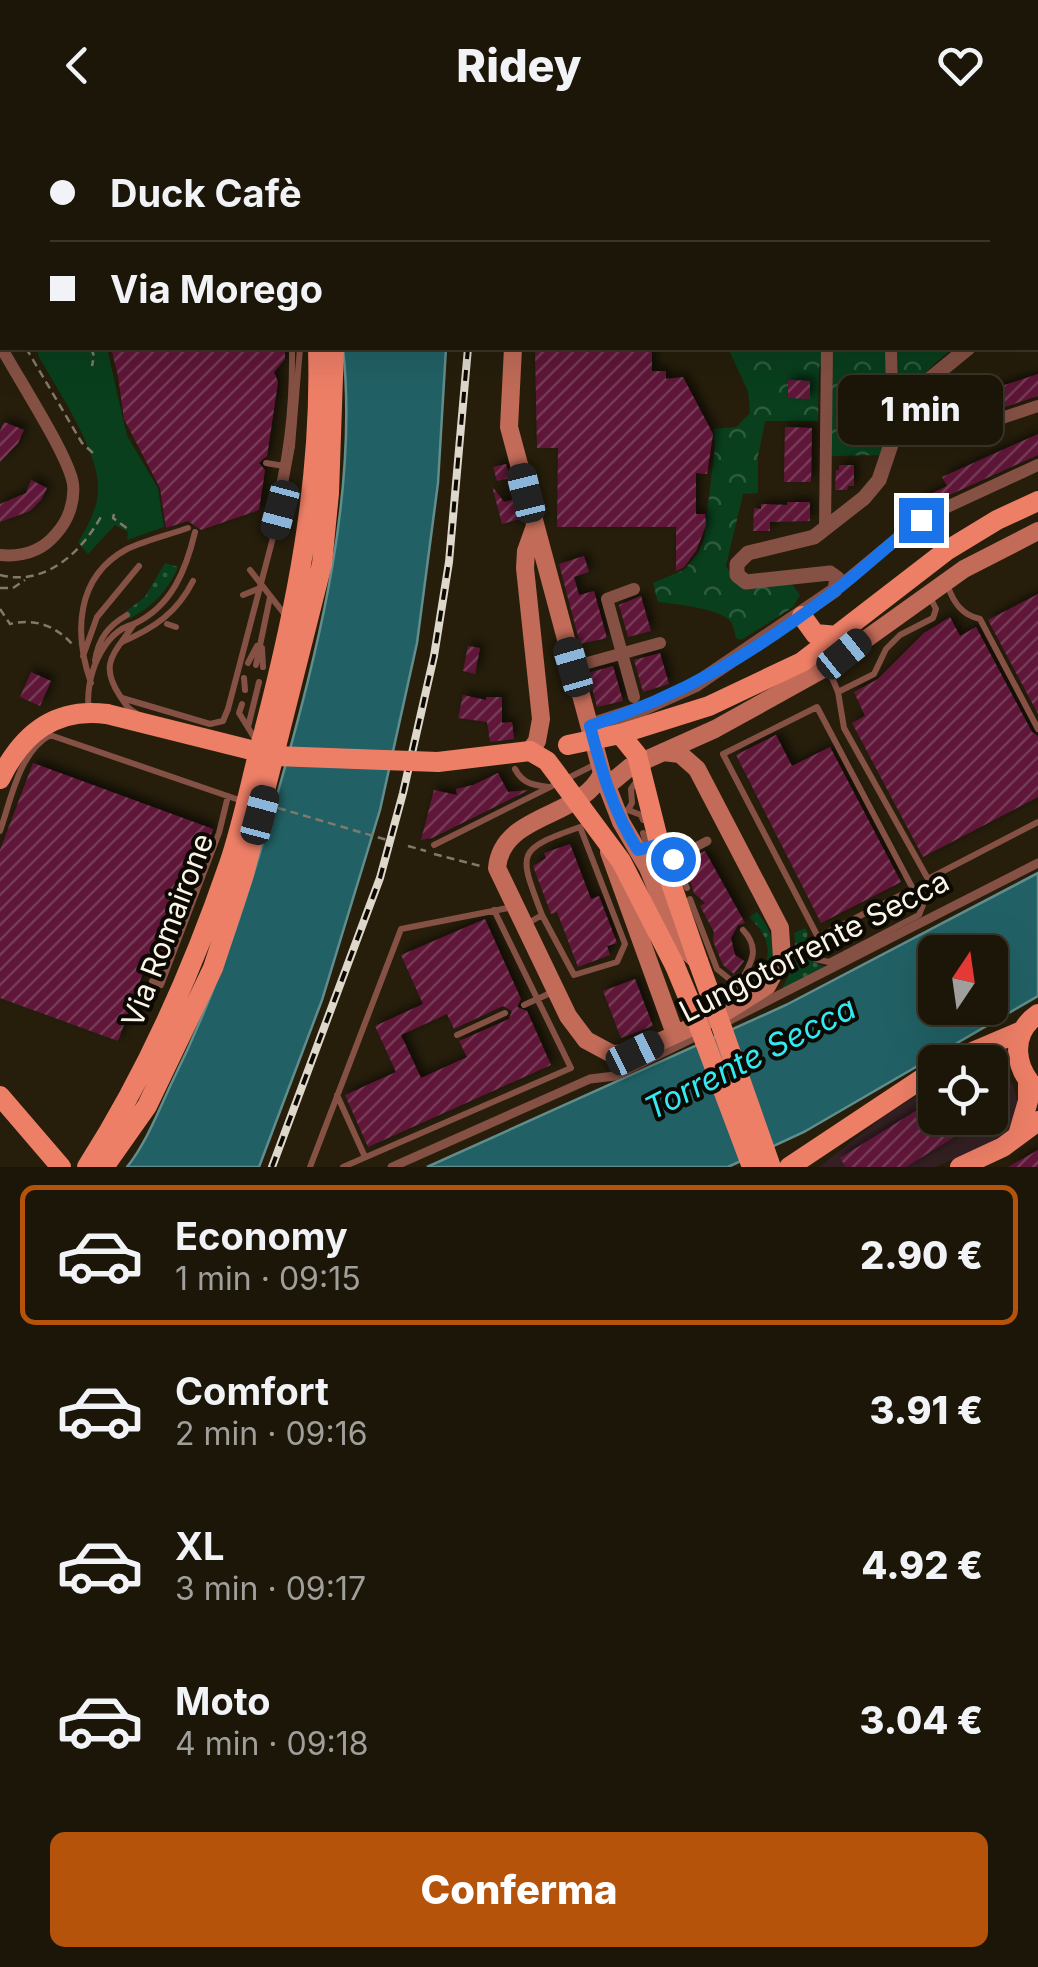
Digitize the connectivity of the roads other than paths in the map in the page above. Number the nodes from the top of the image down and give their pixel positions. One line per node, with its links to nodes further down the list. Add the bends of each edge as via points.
1 (3, 350): 20 (street, via 70,470 73,496 52,539 30,552)
2 (296, 350): 56 (lane, bridge, via 292,446 280,510 223,720 210,724)
3 (296, 350): 14 (lane)
4 (318, 350): 33 (main road, Via Romairone, via 312,483)
5 (334, 350): 63 (main road, via 322,564)
6 (512, 350): 16 (main road, via 509,427)
7 (826, 350): 17 (street)
8 (891, 350): 11 (street, via 892,390)
9 (966, 350): 11 (street, via 919,388)
10 (1038, 406): 11 (street, via 957,432)
11 (901, 415): 17 (street, via 879,480)
12 (266, 463): 14 (lane)
13 (1038, 464): 27 (street, via 921,520)
14 (284, 466): 18 (lane)
15 (1038, 501): 39 (main road, via 946,551)
16 (535, 525): 47 (main road); 64 (main road, via 525,568 541,719)
17 (825, 529): 27 (street, via 748,553 736,570 746,582 824,572 836,578)
18 (267, 530)
19 (1038, 531): 57 (main road, via 964,568 827,667)
20 (0, 555)
21 (139, 566): 45 (lane, via 96,616)
22 (250, 570): 25 (lane)
23 (192, 582): 40 (lane, bridge, via 167,618)
24 (948, 586): 60 (lane, via 967,616 980,618)
25 (263, 587): 28 (lane); 29 (lane)
26 (634, 589): 43 (street, via 607,599)
27 (836, 590): 32 (street)
28 (243, 595)
29 (270, 597): 33 (lane); 38 (lane)
30 (930, 598): 53 (lane, via 933,618 900,635 874,674)
31 (127, 616): 48 (lane, via 98,644)
32 (802, 616): 37 (main road); 58 (street, via 694,685)
33 (292, 622): 42 (main road, Via Romairone)
34 (134, 624): 40 (lane, bridge); 45 (lane, bridge, via 172,592 188,560 191,530 124,550 95,578 80,616); 48 (lane, via 107,641)
35 (167, 624): 36 (lane)
36 (176, 627)
37 (815, 634): 39 (main road); 46 (main road)
38 (262, 636): 44 (lane); 44 (lane, via 255,665)
39 (838, 636): 46 (main road)
40 (122, 642): 50 (lane, via 112,656)
41 (660, 643): 43 (street)
42 (285, 650): 44 (lane); 63 (main road, Via Romairone)
43 (622, 654): 47 (street); 54 (street)
44 (262, 655)
45 (82, 657): 51 (lane)
46 (805, 660): 61 (main road, via 710,706)
47 (573, 667): 58 (main road)
48 (94, 672): 51 (lane)
49 (830, 674): 53 (lane)
50 (110, 682): 51 (lane); 56 (lane)
51 (92, 683): 56 (lane)
52 (245, 690): 59 (lane, via 251,680 256,693)
53 (838, 692): 76 (lane, via 844,728 928,879)
54 (634, 697)
55 (242, 704): 59 (lane, via 239,714)
56 (106, 708): 63 (main road, bridge, via 190,737); 69 (main road, via 62,716 34,730)
57 (728, 722): 65 (main road); 67 (main road, via 698,747)
58 (590, 726): 68 (main road)
59 (248, 727): 63 (lane)
60 (1038, 729)
61 (620, 734): 62 (main road, bridge); 95 (main road, bridge, via 637,755)
62 (568, 745): 64 (main road); 70 (main road)
63 (268, 751): 64 (main road, bridge, via 438,762); 72 (main road, Via Romairone); 115 (main road, via 244,874 213,968 147,1106)
64 (530, 751): 70 (main road, via 548,760)
65 (663, 752): 67 (main road, via 680,754); 68 (main road)
66 (515, 769): 70 (lane, via 531,785)
67 (697, 769): 99 (main road, via 780,928 776,974 767,986)
68 (603, 774): 70 (lane); 73 (main road); 74 (main road, via 592,790)
69 (0, 779)
70 (555, 782): 81 (main road, bridge); 82 (lane)
71 (636, 782): 73 (lane)
72 (237, 799): 77 (lane, via 50,735 26,760); 97 (lane, via 161,985); 115 (main road, Via Romairone, via 230,860 204,932)
73 (626, 811): 75 (lane); 79 (main road)
74 (552, 812): 78 (lane); 88 (main road, via 508,838 500,851 497,868)
75 (641, 821)
76 (1038, 822)
77 (0, 831)
78 (563, 833): 90 (lane, via 538,844 525,859); 90 (lane, via 580,827 625,944 616,962 574,976)
79 (644, 840): 83 (lane, via 667,842); 94 (main road)
80 (707, 841): 83 (street)
81 (605, 842): 96 (main road, bridge, via 639,891); 105 (main road)
82 (434, 845)
83 (673, 859): 85 (lane)
84 (1038, 862): 120 (street, Lungotorrente Secca, via 615,1076 590,1080)
85 (687, 888)
86 (914, 889): 93 (lane); 93 (lane, via 923,905 919,915 830,962 811,952); 93 (lane, via 818,707 723,754)
87 (690, 899): 99 (lane, via 716,969)
88 (514, 907): 89 (lane); 91 (main road)
89 (494, 910): 100 (lane); 110 (lane, via 401,930)
90 (542, 915): 91 (lane)
91 (523, 926): 98 (main road)
92 (743, 930): 99 (lane, via 755,952)
93 (818, 937)
94 (679, 944): 95 (main road, bridge); 96 (main road, bridge)
95 (698, 961): 122 (main road, bridge)
96 (675, 966): 121 (main road, bridge)
97 (152, 981)
98 (555, 991): 100 (lane); 105 (main road, via 580,1034 605,1052 635,1053)
99 (742, 993): 105 (main road)
100 (537, 999): 101 (lane); 114 (lane, via 571,1068)
101 (524, 1005)
102 (505, 1014): 106 (lane)
103 (1038, 1014): 104 (main road)
104 (1022, 1031): 107 (main road); 109 (main road, via 1018,1043)
105 (675, 1034)
106 (456, 1035)
107 (990, 1045)
108 (918, 1081): 123 (main road)
109 (1029, 1081): 113 (main road)
110 (337, 1095): 114 (lane); 118 (lane)
111 (0, 1096): 117 (main road)
112 (1038, 1121): 113 (main road)
113 (1018, 1134): 116 (main road)
114 (366, 1157): 119 (lane)
115 (100, 1166)
116 (962, 1166)
117 (61, 1167)
118 (310, 1167)
119 (343, 1167)
120 (392, 1167)
121 (752, 1167)
122 (771, 1167)
123 (789, 1167)

